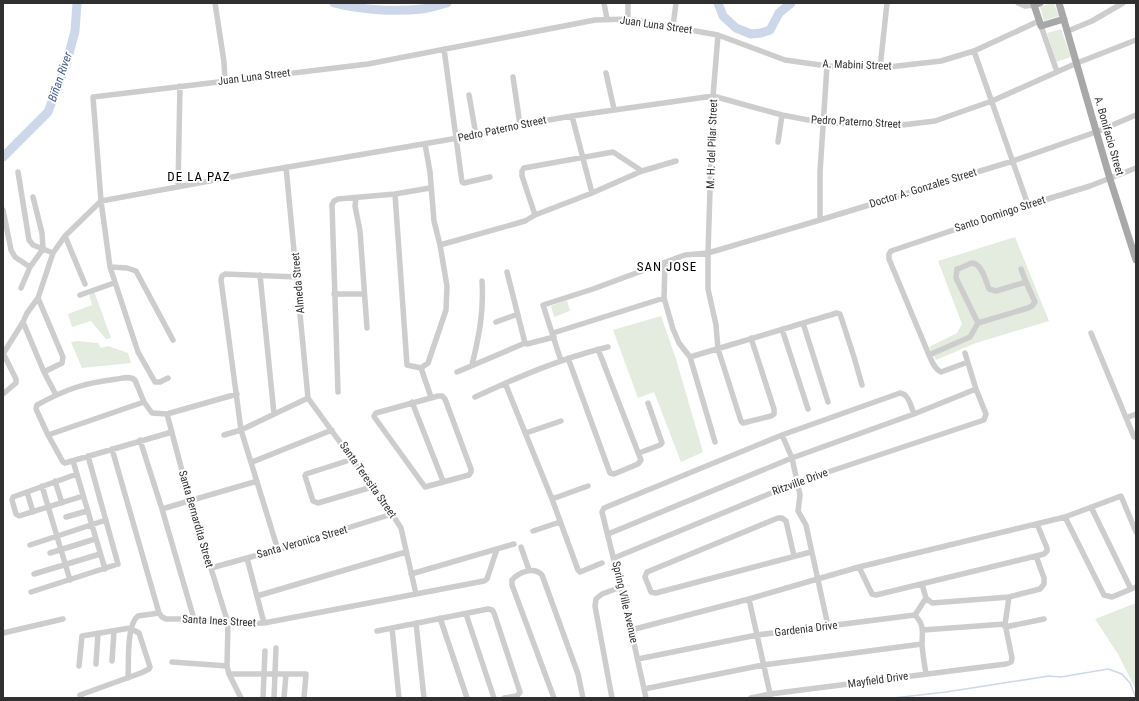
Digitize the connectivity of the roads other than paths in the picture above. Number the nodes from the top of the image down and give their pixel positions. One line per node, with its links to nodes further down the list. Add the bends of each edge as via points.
1 (215, 3): 26 (street)
2 (604, 3): 10 (street)
3 (628, 3): 11 (street)
4 (676, 3): 14 (street)
5 (887, 3): 22 (street)
6 (1018, 3): 9 (street, via 1025,6)
7 (1059, 3): 12 (main road, A. Bonifacio Street)
8 (1123, 3): 15 (street)
9 (1037, 4): 13 (main road)
10 (606, 19): 11 (street, Juan Luna Street); 18 (street, Juan Luna Street)
11 (628, 19): 14 (street, Juan Luna Street)
12 (1064, 19): 13 (main road); 15 (main road, A. Bonifacio Street)
13 (1040, 24): 19 (street, A. Mabini Street); 23 (street)
14 (673, 26): 16 (street, Juan Luna Street)
15 (1068, 31): 20 (main road, A. Bonifacio Street)
16 (718, 35): 21 (street, A. Mabini Street, via 785,60); 29 (street, M. H. del Pilar Street)
17 (1136, 40): 20 (street, Pedro Paterno Street)
18 (444, 49): 26 (street, Juan Luna Street, via 368,64); 39 (street)
19 (974, 50): 22 (street, A. Mabini Street, via 941,61); 30 (street)
20 (1077, 63): 23 (street, Pedro Paterno Street); 37 (main road, A. Bonifacio Street)
21 (827, 66): 22 (street, A. Mabini Street); 35 (street)
22 (880, 68)
23 (1057, 72): 30 (street, Pedro Paterno Street)
24 (606, 73): 31 (street)
25 (513, 76): 36 (street)
26 (225, 81): 27 (street, Juan Luna Street)
27 (180, 86): 51 (street); 57 (street, Juan Luna Street, via 93,97)
28 (468, 95): 38 (street)
29 (713, 96): 31 (street, Pedro Paterno Street); 34 (street, Pedro Paterno Street); 67 (street, M. H. del Pilar Street)
30 (992, 101): 35 (street, Pedro Paterno Street, via 935,121 902,125); 44 (street)
31 (614, 109): 33 (street, Pedro Paterno Street)
32 (1136, 115): 37 (street, Doctor A. Gonzales Street)
33 (572, 116): 36 (street, Pedro Paterno Street); 42 (street)
34 (782, 116): 35 (street, Pedro Paterno Street); 40 (street)
35 (824, 123): 61 (street)
36 (520, 124): 38 (street, Pedro Paterno Street)
37 (1096, 132): 44 (street, Doctor A. Gonzales Street); 50 (main road, A. Bonifacio Street)
38 (476, 135): 39 (street, Pedro Paterno Street)
39 (456, 139): 41 (street, Pedro Paterno Street); 49 (street, via 462,182)
40 (778, 142)
41 (425, 144): 45 (street, Pedro Paterno Street); 52 (street)
42 (582, 157): 47 (street, via 613,152); 53 (street); 60 (street, via 524,168 522,176)
43 (676, 161): 47 (street)
44 (1013, 161): 58 (street); 61 (street, Doctor A. Gonzales Street)
45 (286, 167): 51 (street, Pedro Paterno Street); 75 (street, Almeda Street)
46 (1136, 168): 50 (street, Santo Domingo Street)
47 (642, 171): 53 (street)
48 (18, 172): 65 (street, via 29,240 33,245)
49 (490, 177)
50 (1110, 179): 58 (street, Santo Domingo Street); 68 (main road, A. Bonifacio Street)
51 (178, 187): 57 (street, Pedro Paterno Street)
52 (430, 188): 54 (street); 64 (street)
53 (592, 193): 60 (street)
54 (395, 194): 56 (street); 109 (street, via 407,365)
55 (33, 197): 65 (street)
56 (356, 198): 81 (street, via 338,199 332,205); 82 (street)
57 (101, 200): 63 (street); 71 (street, Juan Luna Street)
58 (1028, 205): 103 (street, Santo Domingo Street, via 891,251 889,254)
59 (3, 210): 62 (street)
60 (535, 215): 64 (street, via 525,221)
61 (820, 220): 67 (street, Doctor A. Gonzales Street)
62 (5, 231): 70 (street, via 11,250)
63 (64, 236): 66 (street); 79 (street)
64 (440, 245): 109 (street, via 447,286 446,310 428,363)
65 (43, 249): 66 (street); 70 (street)
66 (53, 253): 84 (street)
67 (708, 253): 69 (street, Doctor A. Gonzales Street, via 685,255); 100 (street, M. H. del Pilar Street, via 708,289)
68 (1136, 260)
69 (665, 263): 85 (street); 94 (street, Doctor A. Gonzales Street, via 543,305)
70 (30, 267): 80 (street)
71 (110, 268): 78 (street, Juan Luna Street); 96 (street, via 136,271)
72 (1021, 269): 77 (street)
73 (507, 272): 86 (street)
74 (260, 275): 75 (street); 118 (street, via 225,274 221,280); 129 (street)
75 (298, 277): 122 (street, Almeda Street)
76 (482, 281): 108 (street, via 482,319)
77 (1026, 282): 90 (street, via 1035,302 1032,306); 90 (street, via 993,291 989,289 980,267 976,264 957,269 956,278)
78 (114, 283): 83 (street); 112 (street, Juan Luna Street, via 144,365 155,382)
79 (85, 284)
80 (21, 288)
81 (334, 294): 82 (street); 116 (street)
82 (364, 294): 91 (street)
83 (80, 295)
84 (38, 298): 87 (street); 110 (street, via 63,357 62,363)
85 (664, 298): 94 (street); 104 (street, via 672,329)
86 (518, 314): 88 (street); 97 (street)
87 (23, 322): 101 (street); 110 (street)
88 (496, 322)
89 (803, 323): 92 (street); 114 (street, via 833,313 840,314); 125 (street)
90 (978, 323): 103 (street, via 970,337)
91 (367, 328)
92 (782, 329): 95 (street); 127 (street)
93 (1091, 333): 132 (street)
94 (554, 335): 97 (street); 106 (street)
95 (751, 338): 100 (street); 100 (street, M. H. del Pilar Street, via 774,409 771,416 743,423 741,421)
96 (172, 340)
97 (525, 343): 108 (street)
98 (608, 347): 99 (street)
99 (598, 349): 105 (street); 145 (street)
100 (718, 349): 104 (street)
101 (3, 353): 117 (street, via 16,379 16,383)
102 (965, 353): 107 (street)
103 (929, 355): 107 (street, via 934,367 941,372)
104 (690, 357): 143 (street)
105 (568, 358): 106 (street); 145 (street, via 610,473 614,474 638,464 641,460)
106 (561, 360): 113 (street)
107 (968, 362): 115 (street)
108 (472, 365): 111 (street)
109 (421, 368): 120 (street)
110 (44, 372): 119 (street)
111 (457, 372)
112 (168, 378)
113 (505, 383): 121 (street); 137 (street)
114 (862, 385)
115 (976, 389): 130 (street); 155 (street, Ritzville Drive, via 986,414 984,420)
116 (338, 392)
117 (3, 394)
118 (237, 394): 128 (street); 134 (street)
119 (56, 395): 123 (street, via 79,385 132,378); 138 (street, via 36,409)
120 (432, 397): 124 (street); 154 (street, via 442,396 445,399 471,469 469,475)
121 (475, 397)
122 (308, 398): 129 (street); 135 (street, Santa Teresita Street)
123 (144, 402): 128 (street, via 152,413); 138 (street)
124 (412, 402): 154 (street); 154 (street, via 376,413 374,418 425,487)
125 (828, 402)
126 (648, 403): 145 (street, via 662,443)
127 (808, 409)
128 (167, 414): 136 (street, Santa Bernardita Street)
129 (274, 414): 134 (street)
130 (914, 414): 140 (street, via 907,396 900,393); 147 (street)
131 (1136, 414): 132 (street)
132 (1126, 418): 141 (street)
133 (561, 421): 137 (street)
134 (241, 430): 139 (street); 150 (street)
135 (332, 430): 148 (street, Santa Teresita Street); 150 (street)
136 (172, 432): 142 (street); 162 (street, Santa Bernardita Street)
137 (526, 433): 161 (street)
138 (48, 435): 149 (street, via 63,462)
139 (224, 435)
140 (782, 435): 147 (street); 178 (street, Spring Ville Avenue, via 604,508 602,512)
141 (1134, 437)
142 (140, 440): 144 (street); 166 (street)
143 (715, 442)
144 (112, 449): 146 (street); 214 (street)
145 (639, 453)
146 (88, 456): 149 (street); 172 (street)
147 (792, 458): 155 (street); 178 (street)
148 (353, 459): 158 (street, Santa Teresita Street); 158 (street, via 306,474 313,501 318,503)
149 (74, 461): 151 (street)
150 (252, 462): 153 (street)
151 (77, 474): 152 (street); 160 (street)
152 (55, 481): 156 (street); 163 (street)
153 (257, 481): 162 (street); 186 (street)
154 (442, 481)
155 (798, 482): 188 (street, via 798,511 806,525); 194 (street, Ritzville Drive)
156 (42, 486): 159 (street); 164 (street)
157 (588, 486): 161 (street)
158 (372, 487): 169 (street, Santa Teresita Street)
159 (27, 492): 168 (street); 168 (street, via 12,498 16,514 19,516)
160 (83, 496): 163 (street); 167 (street)
161 (552, 499): 173 (street)
162 (190, 501): 166 (street); 198 (street, Santa Bernardita Street)
163 (62, 503): 164 (street)
164 (48, 507): 168 (street); 179 (street)
165 (1091, 508): 171 (street); 177 (street, via 1121,496); 207 (street)
166 (162, 509): 219 (street)
167 (87, 510): 170 (street); 175 (street)
168 (33, 512)
169 (392, 514): 186 (street, Santa Veronica Street); 187 (street, Santa Teresita Street, via 401,528)
170 (66, 517)
171 (1065, 518): 174 (street); 207 (street, via 1104,595 1112,597)
172 (106, 520): 175 (street); 199 (street, via 118,564)
173 (560, 522): 176 (street); 195 (street, via 579,572)
174 (1037, 524): 192 (street, via 1047,551); 197 (street)
175 (91, 525): 179 (street); 180 (street)
176 (533, 531)
177 (1136, 532)
178 (608, 534): 194 (street, Spring Ville Avenue)
179 (57, 536): 181 (street); 185 (street)
180 (95, 539): 185 (street); 190 (street)
181 (30, 544)
182 (514, 544): 184 (street)
183 (521, 547): 200 (street)
184 (498, 549): 202 (street); 209 (street, Santa Ines Street, via 484,581)
185 (61, 550): 189 (street); 196 (street)
186 (278, 550): 193 (street, Santa Veronica Street)
187 (406, 552): 202 (street, Santa Teresita Street); 210 (street)
188 (811, 552): 191 (street); 204 (street)
189 (50, 554)
190 (100, 554): 196 (street); 199 (street)
191 (794, 556): 191 (street, via 656,593 652,592 645,577 647,572 778,518 786,521)
192 (1036, 556): 205 (street); 211 (street, via 1044,584 1040,589)
193 (247, 558): 198 (street, Santa Veronica Street); 210 (street)
194 (614, 558): 206 (street, Spring Ville Avenue)
195 (602, 563)
196 (65, 565): 201 (street); 203 (street)
197 (858, 567): 204 (street); 205 (street, via 872,594)
198 (211, 568): 221 (street, Santa Bernardita Street)
199 (105, 569): 203 (street)
200 (528, 570): 264 (street, via 514,577 512,585); 265 (street, via 538,571 542,575 578,674)
201 (34, 574)
202 (412, 574): 209 (street, Santa Teresita Street)
203 (70, 580): 208 (street)
204 (818, 580): 213 (street); 224 (street)
205 (922, 584): 212 (street)
206 (621, 587): 228 (street, Spring Ville Avenue); 266 (street, via 602,594 596,599 595,606)
207 (1134, 588)
208 (31, 592)
209 (416, 594): 223 (street, Santa Ines Street)
210 (257, 596): 223 (street)
211 (1009, 596): 212 (street, via 932,603); 225 (street)
212 (926, 598): 216 (street)
213 (749, 599): 228 (street); 234 (street)
214 (159, 613): 219 (street, Santa Ines Street, via 166,619); 226 (street, via 138,616)
215 (466, 614): 217 (street); 262 (street); 263 (street, via 488,610 494,613 520,692 517,696)
216 (914, 616): 224 (street, Gardenia Drive); 229 (street, via 919,620)
217 (440, 618): 222 (street); 261 (street)
218 (63, 619): 232 (street)
219 (194, 619): 221 (street, Santa Ines Street)
220 (1044, 619): 225 (street)
221 (228, 623): 223 (street, Santa Ines Street); 244 (street, Santa Bernardita Street)
222 (416, 623): 227 (street); 260 (street)
223 (264, 624)
224 (828, 626): 234 (street, Gardenia Drive)
225 (1005, 626): 229 (street); 245 (street, Mayfield Drive, via 1012,658 1010,662)
226 (130, 628): 230 (street); 250 (street); 250 (street, via 139,633 150,667)
227 (392, 628): 231 (street); 259 (street)
228 (631, 630): 238 (street, Spring Ville Avenue)
229 (923, 630): 235 (street)
230 (114, 631): 233 (street); 239 (street)
231 (377, 631)
232 (3, 633)
233 (98, 633): 241 (street); 243 (street, via 82,636)
234 (757, 635): 238 (street, Gardenia Drive); 242 (street)
235 (922, 644): 242 (street); 245 (street)
236 (276, 648): 248 (street)
237 (265, 651): 247 (street)
238 (638, 659): 251 (street, Spring Ville Avenue)
239 (112, 661)
240 (172, 662): 244 (street)
241 (96, 664)
242 (763, 665): 251 (street); 253 (street)
243 (79, 666)
244 (227, 666): 246 (street, Santa Bernardita Street)
245 (926, 673): 253 (street, Mayfield Drive)
246 (229, 674): 247 (street); 254 (street, Santa Bernardita Street)
247 (264, 674): 248 (street); 255 (street)
248 (275, 674): 249 (street); 256 (street)
249 (286, 674): 257 (street); 258 (street, via 306,674)
250 (128, 678): 252 (street)
251 (644, 689): 267 (street, Spring Ville Avenue)
252 (80, 695)
253 (770, 696): 268 (street, Mayfield Drive)
254 (241, 698)
255 (263, 698)
256 (274, 698)
257 (284, 698)
258 (304, 698)
259 (399, 698)
260 (424, 698)
261 (467, 698)
262 (494, 698)
263 (504, 698)
264 (554, 698)
265 (583, 698)
266 (612, 698)
267 (646, 698)
268 (751, 698)

